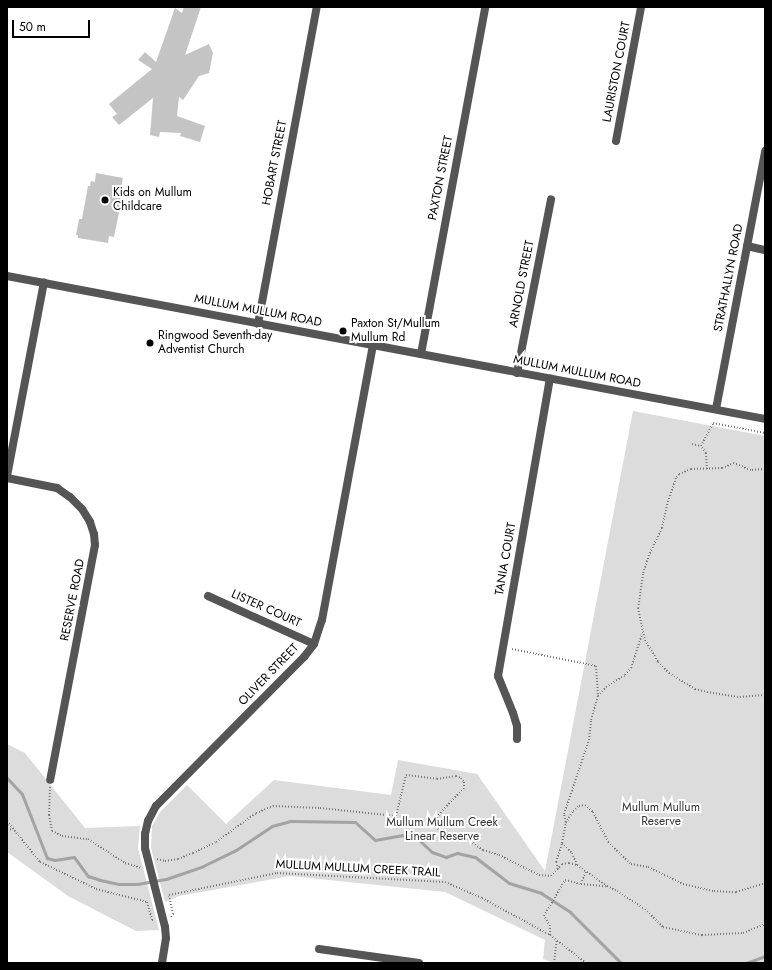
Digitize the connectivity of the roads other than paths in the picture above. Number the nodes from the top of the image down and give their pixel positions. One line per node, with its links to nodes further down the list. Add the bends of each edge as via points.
1 (317, 7): 11 (street, HOBART STREET)
2 (485, 7): 13 (street, PAXTON STREET)
3 (641, 7): 4 (street, LAURISTON COURT)
4 (616, 142)
5 (765, 151): 7 (street, STRATHALLYN ROAD)
6 (551, 199): 14 (street, ARNOLD STREET)
7 (747, 246): 8 (street); 16 (street, STRATHALLYN ROAD)
8 (765, 250)
9 (7, 276): 10 (street, MULLUM MULLUM ROAD)
10 (44, 282): 11 (street, MULLUM MULLUM ROAD); 18 (street)
11 (258, 324): 12 (street, MULLUM MULLUM ROAD)
12 (373, 345): 13 (street, MULLUM MULLUM ROAD); 20 (street, OLIVER STREET, via 323,613)
13 (421, 354): 14 (street, MULLUM MULLUM ROAD)
14 (516, 372): 15 (street, MULLUM MULLUM ROAD)
15 (550, 379): 16 (street, MULLUM MULLUM ROAD); 21 (street, TANIA COURT, via 498,676 517,726)
16 (716, 409): 17 (street, MULLUM MULLUM ROAD)
17 (765, 419)
18 (7, 477): 22 (street, RESERVE ROAD, via 57,488 82,509 94,534 95,546)
19 (208, 596): 20 (street, LISTER COURT)
20 (314, 644): 24 (street, OLIVER STREET, via 156,806 148,821 145,848 164,919 166,938)
21 (517, 739)
22 (50, 780)
23 (320, 949): 25 (street)
24 (162, 963)
25 (419, 963)

